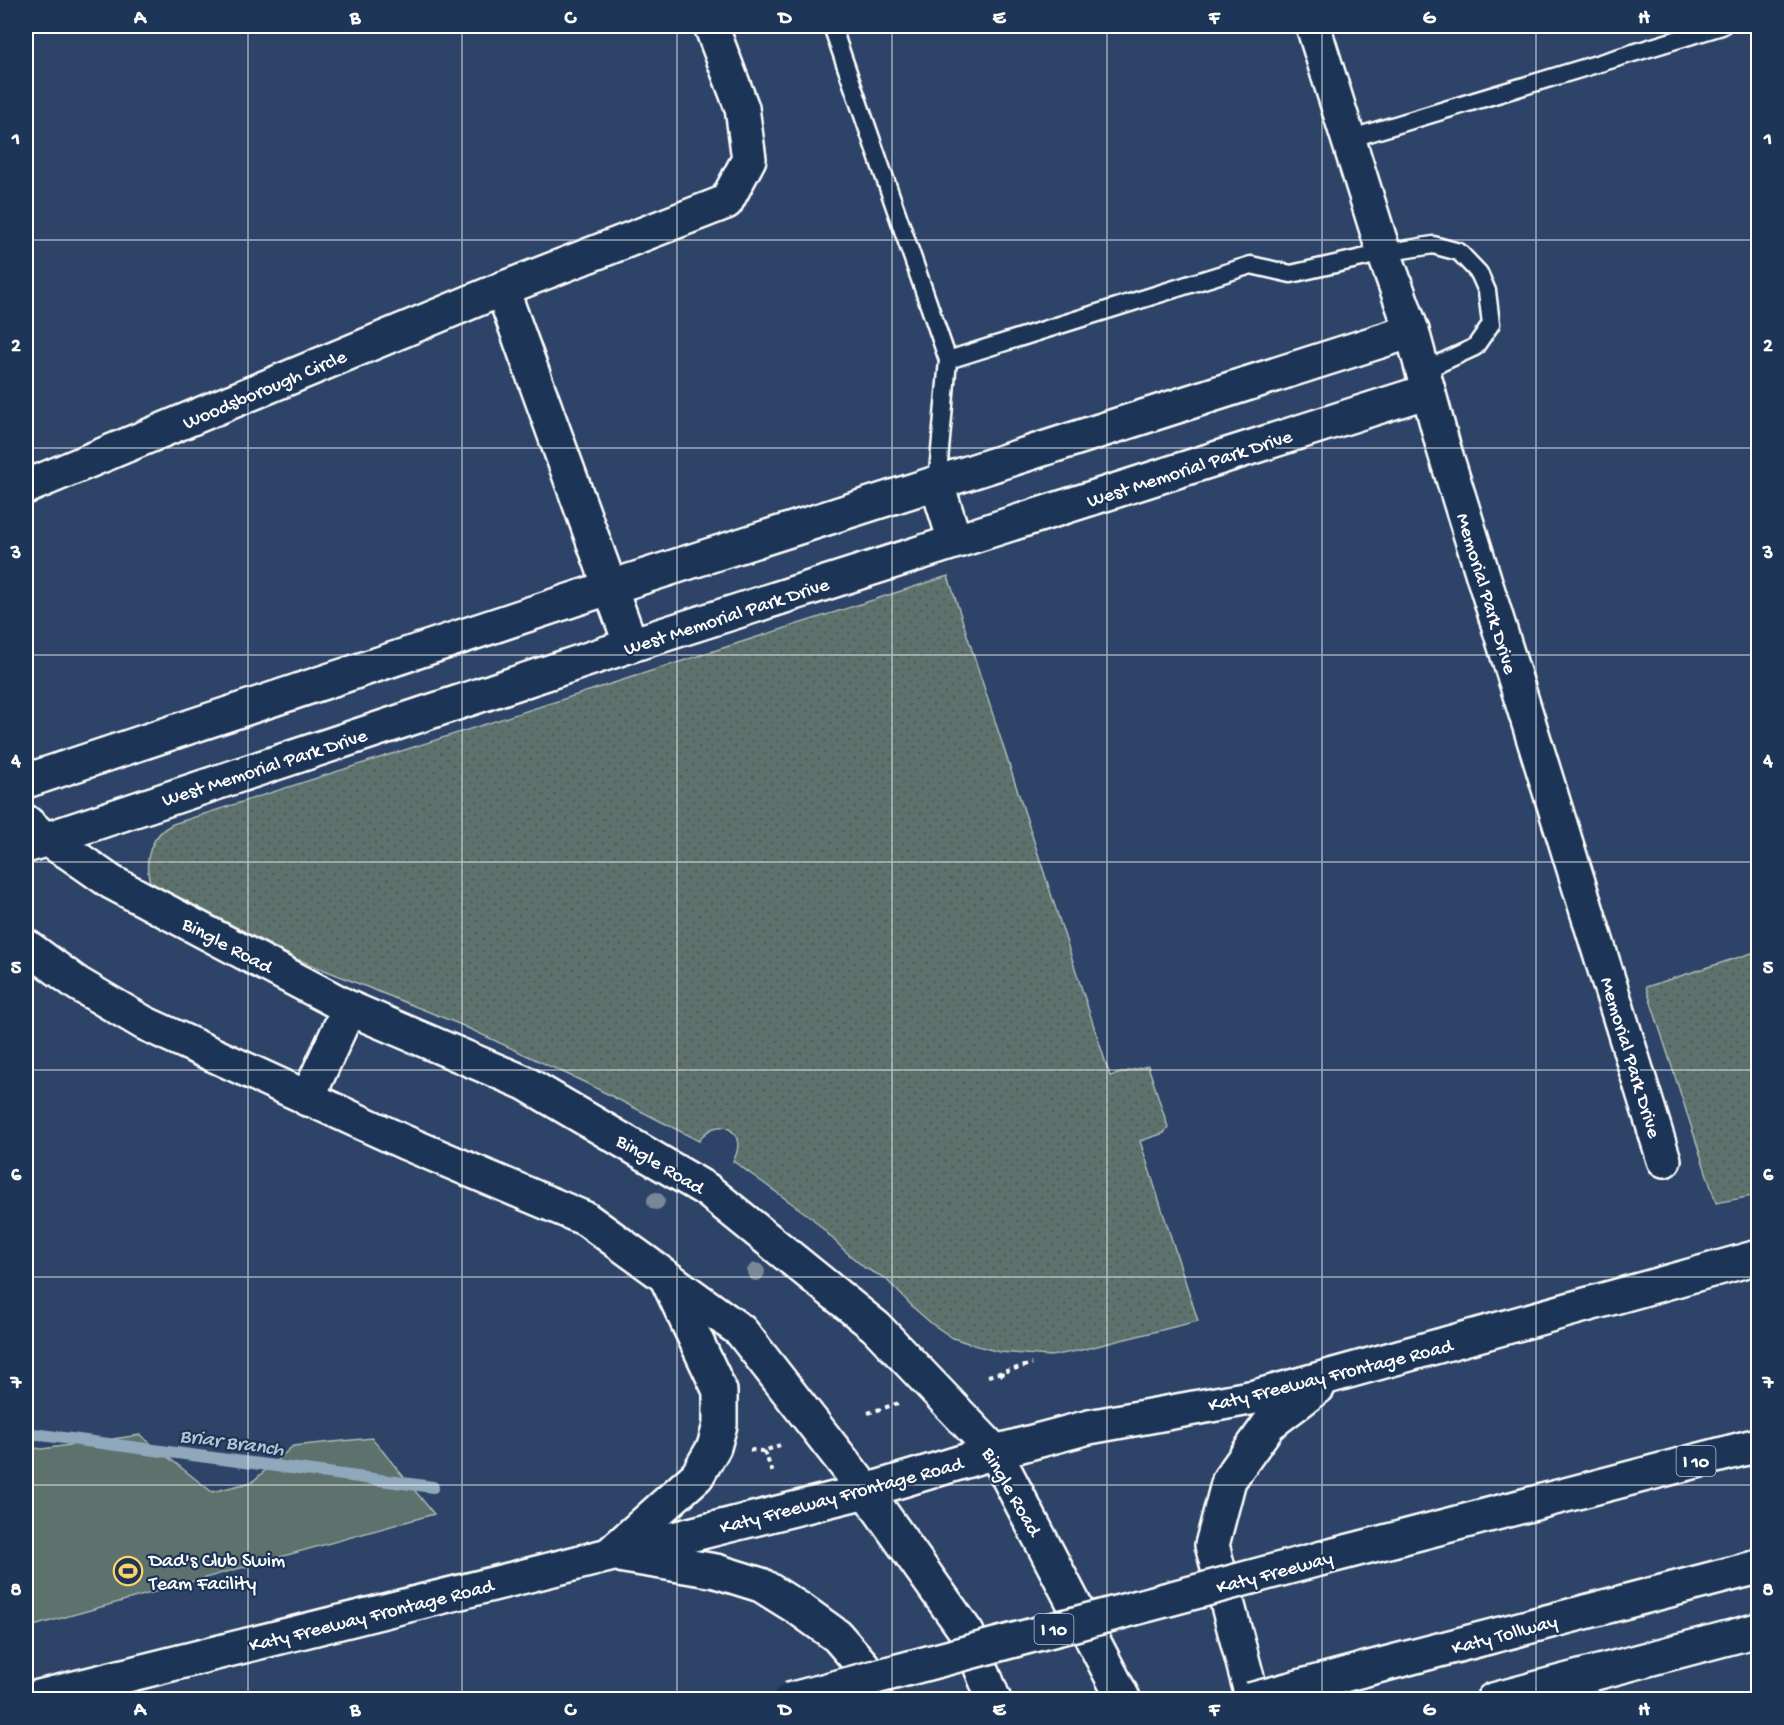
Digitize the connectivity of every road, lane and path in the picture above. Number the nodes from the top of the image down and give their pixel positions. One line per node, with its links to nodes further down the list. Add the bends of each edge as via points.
1 (711, 26): 7 (main road, Woodsborough Circle, via 742,108 749,159 726,202)
2 (832, 26): 9 (lane)
3 (1313, 26): 5 (main road, Memorial Park Drive)
4 (1722, 26): 5 (lane)
5 (1349, 139): 6 (main road, Memorial Park Drive)
6 (1384, 254): 8 (main road, Memorial Park Drive); 9 (lane, via 1291,274 1251,265); 10 (lane, via 1433,246 1459,252 1479,273 1487,291 1491,324 1475,347)
7 (502, 289): 12 (main road, Woodsborough Circle); 14 (main road)
8 (1412, 331): 10 (main road, Memorial Park Drive); 11 (main road)
9 (948, 360): 11 (lane)
10 (1426, 381): 13 (main road, West Memorial Park Drive); 21 (main road, Memorial Park Drive)
11 (938, 484): 13 (main road); 14 (main road)
12 (26, 487)
13 (955, 541): 15 (main road, West Memorial Park Drive)
14 (611, 587): 15 (main road); 16 (main road)
15 (631, 645): 17 (main road, West Memorial Park Drive)
16 (26, 781)
17 (32, 835): 19 (main road, Bingle Road, via 68,852 111,882)
18 (26, 946): 20 (main road, via 78,984 144,1023)
19 (349, 1008): 20 (main road); 36 (main road, Bingle Road, via 525,1083 707,1190 876,1327)
20 (308, 1099): 23 (main road, via 586,1219)
21 (1664, 1160)
22 (1758, 1257): 27 (main road, Katy Freeway Frontage Road)
23 (666, 1277): 39 (main road, via 741,1331); 40 (main road, via 720,1390 720,1425 714,1447 697,1476)
24 (1032, 1364): 25 (path)
25 (1001, 1372): 26 (path); 28 (path)
26 (988, 1376)
27 (1334, 1376): 36 (main road, Katy Freeway Frontage Road, via 1255,1397 1089,1427); 48 (main road, via 1269,1424 1229,1480 1212,1545)
28 (1005, 1380)
29 (907, 1401): 30 (path)
30 (868, 1413)
31 (1758, 1429): 38 (main road)
32 (780, 1444): 35 (path)
33 (1758, 1445): 38 (main road, Katy Freeway / I 10)
34 (746, 1450): 35 (path)
35 (764, 1451): 37 (path)
36 (995, 1452): 39 (main road, Katy Freeway Frontage Road); 47 (main road, Bingle Road)
37 (773, 1473)
38 (1633, 1478): 44 (main road, Katy Freeway / I 10, bridge)
39 (866, 1491): 40 (main road, Katy Freeway Frontage Road); 46 (main road, via 967,1633)
40 (610, 1554): 43 (main road, Katy Freeway Frontage Road); 45 (main road, via 716,1570 761,1585 837,1636 864,1667)
41 (1758, 1567): 48 (main road, Katy Tollway, bridge)
42 (1758, 1630): 49 (main road)
43 (27, 1700)
44 (789, 1700)
45 (875, 1700)
46 (994, 1700)
47 (1124, 1700)
48 (1251, 1700)
49 (1493, 1700)

